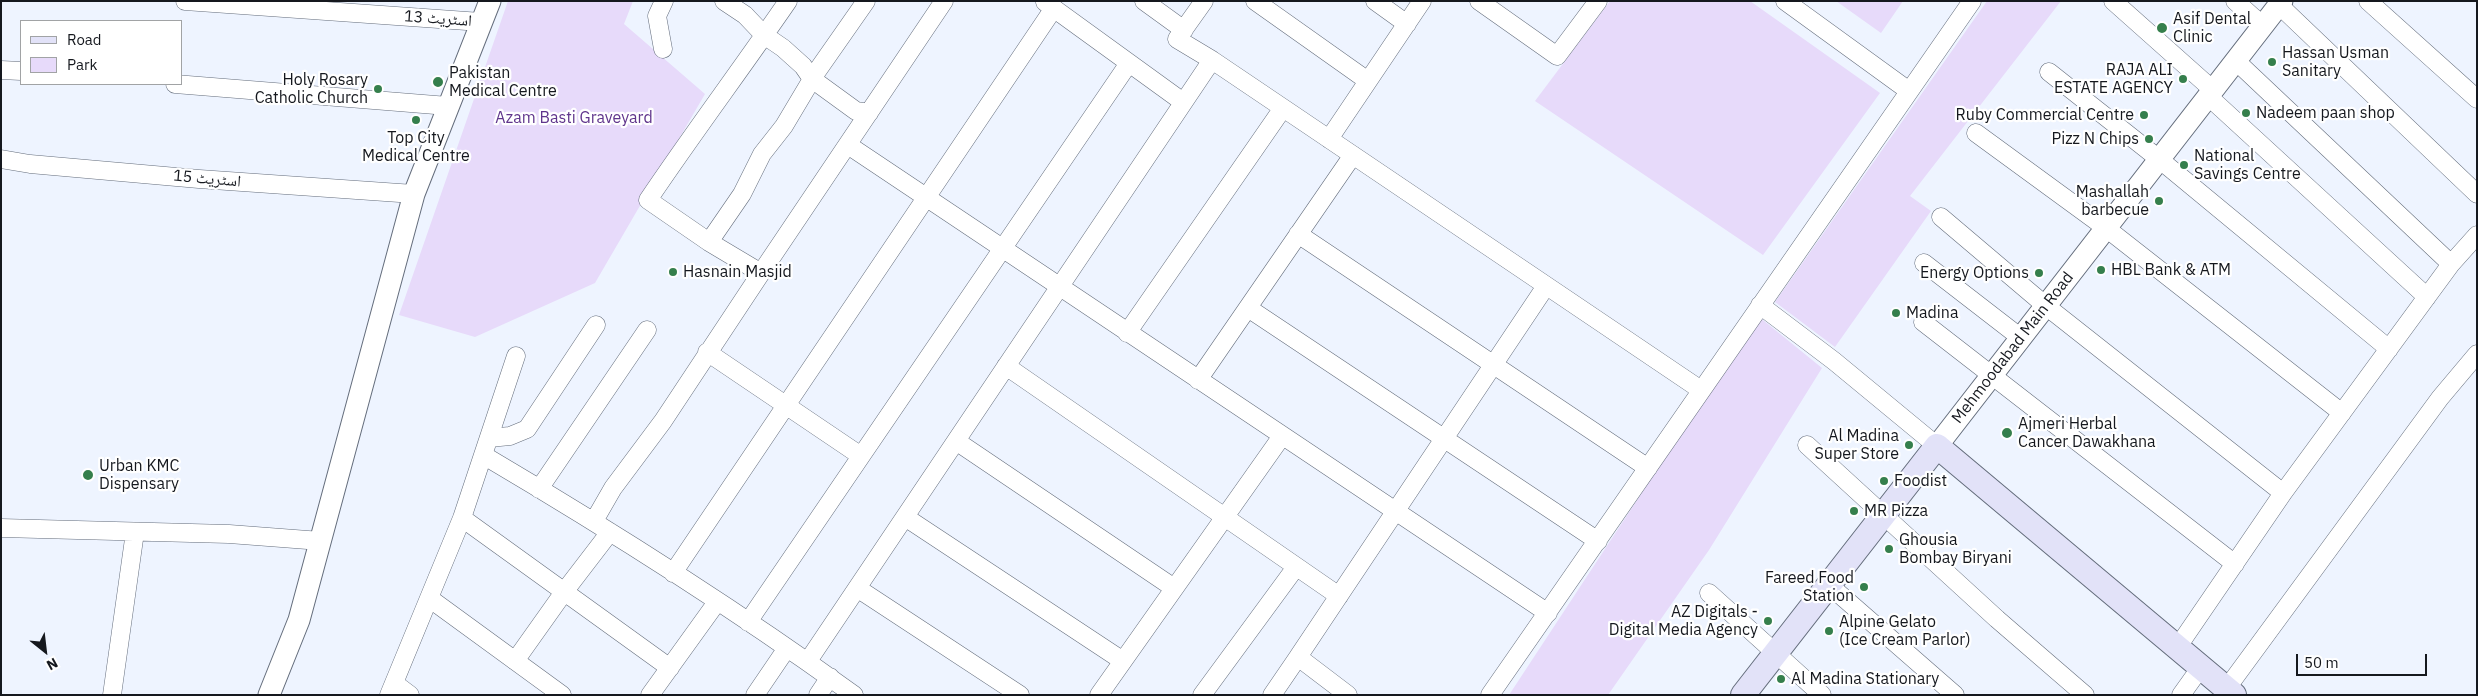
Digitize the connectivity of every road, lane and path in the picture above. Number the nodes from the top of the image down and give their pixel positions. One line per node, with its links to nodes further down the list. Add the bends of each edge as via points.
1 (185, 1): 22 (street, اسٹریٹ 13)
2 (490, 1): 22 (street)
3 (664, 1): 27 (street, via 657,16)
4 (724, 1): 26 (street, via 745,15)
5 (788, 1): 26 (street)
6 (866, 1): 34 (street)
7 (944, 1): 43 (street)
8 (1144, 1): 25 (street)
9 (1204, 1): 25 (street)
10 (1255, 1): 35 (street)
11 (1375, 1): 23 (street)
12 (1422, 1): 23 (street)
13 (1598, 1): 19 (street, via 1557,56)
14 (1785, 1): 37 (street)
15 (1972, 1): 37 (street)
16 (2113, 1): 38 (street)
17 (2235, 1): 24 (street)
18 (2368, 1): 39 (street)
19 (1482, 2)
20 (2280, 3): 24 (street, Mehmoodabad Main Road); 51 (street)
21 (1049, 4): 30 (street); 52 (street)
22 (481, 22): 41 (street)
23 (1407, 24): 35 (street)
24 (2263, 26): 29 (street, Mehmoodabad Main Road)
25 (1184, 30): 28 (street, via 1177,39)
26 (764, 35): 34 (street, via 803,66); 57 (street, via 648,200)
27 (663, 49)
28 (1212, 60): 40 (street); 42 (street)
29 (2236, 61): 38 (street, Mehmoodabad Main Road); 60 (street)
30 (1129, 63): 40 (street); 58 (street)
31 (1, 70): 32 (street)
32 (20, 71)
33 (2049, 72): 49 (street)
34 (812, 79): 43 (street, via 856,111); 57 (street)
35 (1368, 81): 45 (street)
36 (182, 85): 41 (street)
37 (1909, 91): 65 (street)
38 (2210, 93): 49 (street, Mehmoodabad Main Road); 64 (street)
39 (2477, 99)
40 (1183, 102): 63 (street)
41 (448, 106): 50 (street)
42 (1283, 108): 45 (street); 71 (street)
43 (869, 113): 46 (street)
44 (1976, 133): 54 (street)
45 (1329, 139): 47 (street)
46 (848, 145): 52 (street); 61 (street)
47 (1352, 155): 55 (street); 62 (street)
48 (1, 159): 50 (street, اسٹریٹ 15, via 199,179)
49 (2160, 159): 54 (street, Mehmoodabad Main Road); 73 (street)
50 (414, 194): 104 (street)
51 (2477, 194)
52 (926, 198): 58 (street); 82 (street)
53 (1941, 217): 66 (street)
54 (2106, 228): 66 (street, Mehmoodabad Main Road); 83 (street)
55 (1298, 234): 67 (street); 77 (street)
56 (2477, 235): 60 (street)
57 (709, 242): 61 (street)
58 (1002, 249): 63 (street); 91 (street)
59 (1924, 263): 72 (street)
60 (2451, 264): 64 (street)
61 (761, 273): 74 (street)
62 (1546, 286): 77 (street); 81 (street)
63 (1059, 287): 71 (street); 78 (street)
64 (2427, 297): 73 (street)
65 (1760, 305): 81 (street); 89 (street)
66 (2046, 306): 72 (street, Mehmoodabad Main Road); 94 (street)
67 (1248, 308): 80 (street); 86 (street)
68 (1923, 322): 79 (street)
69 (596, 325): 85 (street, via 527,429 510,436)
70 (647, 330): 93 (street)
71 (1127, 333): 80 (street)
72 (2021, 338): 79 (street, Mehmoodabad Main Road)
73 (2389, 349): 83 (street)
74 (708, 352): 82 (street); 100 (street)
75 (2477, 354): 130 (street, via 2440,398)
76 (516, 356): 85 (street)
77 (1493, 364): 86 (street); 92 (street)
78 (1006, 366): 87 (street); 98 (street)
79 (1992, 375): 89 (street, Mehmoodabad Main Road); 106 (street)
80 (1198, 380): 84 (street)
81 (1702, 390): 92 (street)
82 (786, 405): 91 (street); 108 (street)
83 (2342, 413): 94 (street)
84 (1282, 436): 95 (street); 98 (street)
85 (489, 438): 90 (street)
86 (1445, 438): 95 (street); 105 (street)
87 (956, 441): 97 (street); 111 (street)
88 (1807, 445): 96 (street)
89 (1937, 446): 96 (main road, Mehmoodabad Main Road); 120 (main road)
90 (483, 456): 93 (street); 99 (street)
91 (862, 456): 118 (street)
92 (1648, 468): 105 (street)
93 (539, 488): 100 (street)
94 (2283, 493): 106 (street)
95 (1396, 512): 114 (street); 117 (street)
96 (1885, 515): 109 (main road, Mehmoodabad Main Road); 148 (street)
97 (905, 517): 110 (street); 125 (street)
98 (1224, 517): 107 (street); 111 (street)
99 (462, 518): 112 (street); 115 (street)
100 (594, 521): 103 (street)
101 (1, 528): 102 (street)
102 (135, 532): 104 (street, via 229,534); 131 (street)
103 (610, 532): 108 (street); 112 (street)
104 (321, 541): 132 (street, via 299,620)
105 (1598, 541): 117 (street)
106 (2235, 564): 120 (street)
107 (1296, 567): 114 (street); 141 (street)
108 (673, 573): 116 (street)
109 (1829, 586): 121 (main road, Mehmoodabad Main Road); 147 (street)
110 (857, 588): 124 (street); 139 (street)
111 (1174, 588): 125 (street)
112 (564, 592): 123 (street); 127 (street)
113 (1709, 593): 121 (street)
114 (1339, 596): 122 (street)
115 (429, 598): 123 (street); 129 (street)
116 (717, 602): 118 (street); 127 (street)
117 (1548, 613): 144 (street)
118 (748, 622): 119 (street)
119 (787, 648): 124 (street); 136 (street)
120 (2177, 648): 126 (main road)
121 (1775, 654): 145 (main road, Mehmoodabad Main Road); 146 (street)
122 (1298, 657): 142 (street); 143 (street)
123 (515, 661): 134 (street)
124 (808, 661): 128 (street)
125 (1123, 661): 140 (street)
126 (2201, 667): 130 (main road); 149 (street)
127 (670, 668): 135 (street)
128 (830, 677): 137 (street); 138 (street)
129 (391, 689): 133 (street)
130 (2230, 692)
131 (112, 695)
132 (269, 695)
133 (410, 695)
134 (562, 695)
135 (650, 695)
136 (755, 695)
137 (818, 695)
138 (854, 695)
139 (1020, 695)
140 (1099, 695)
141 (1202, 695)
142 (1272, 695)
143 (1348, 695)
144 (1490, 695)
145 (1743, 695)
146 (1822, 695)
147 (1955, 695)
148 (2085, 695)
149 (2181, 695)

